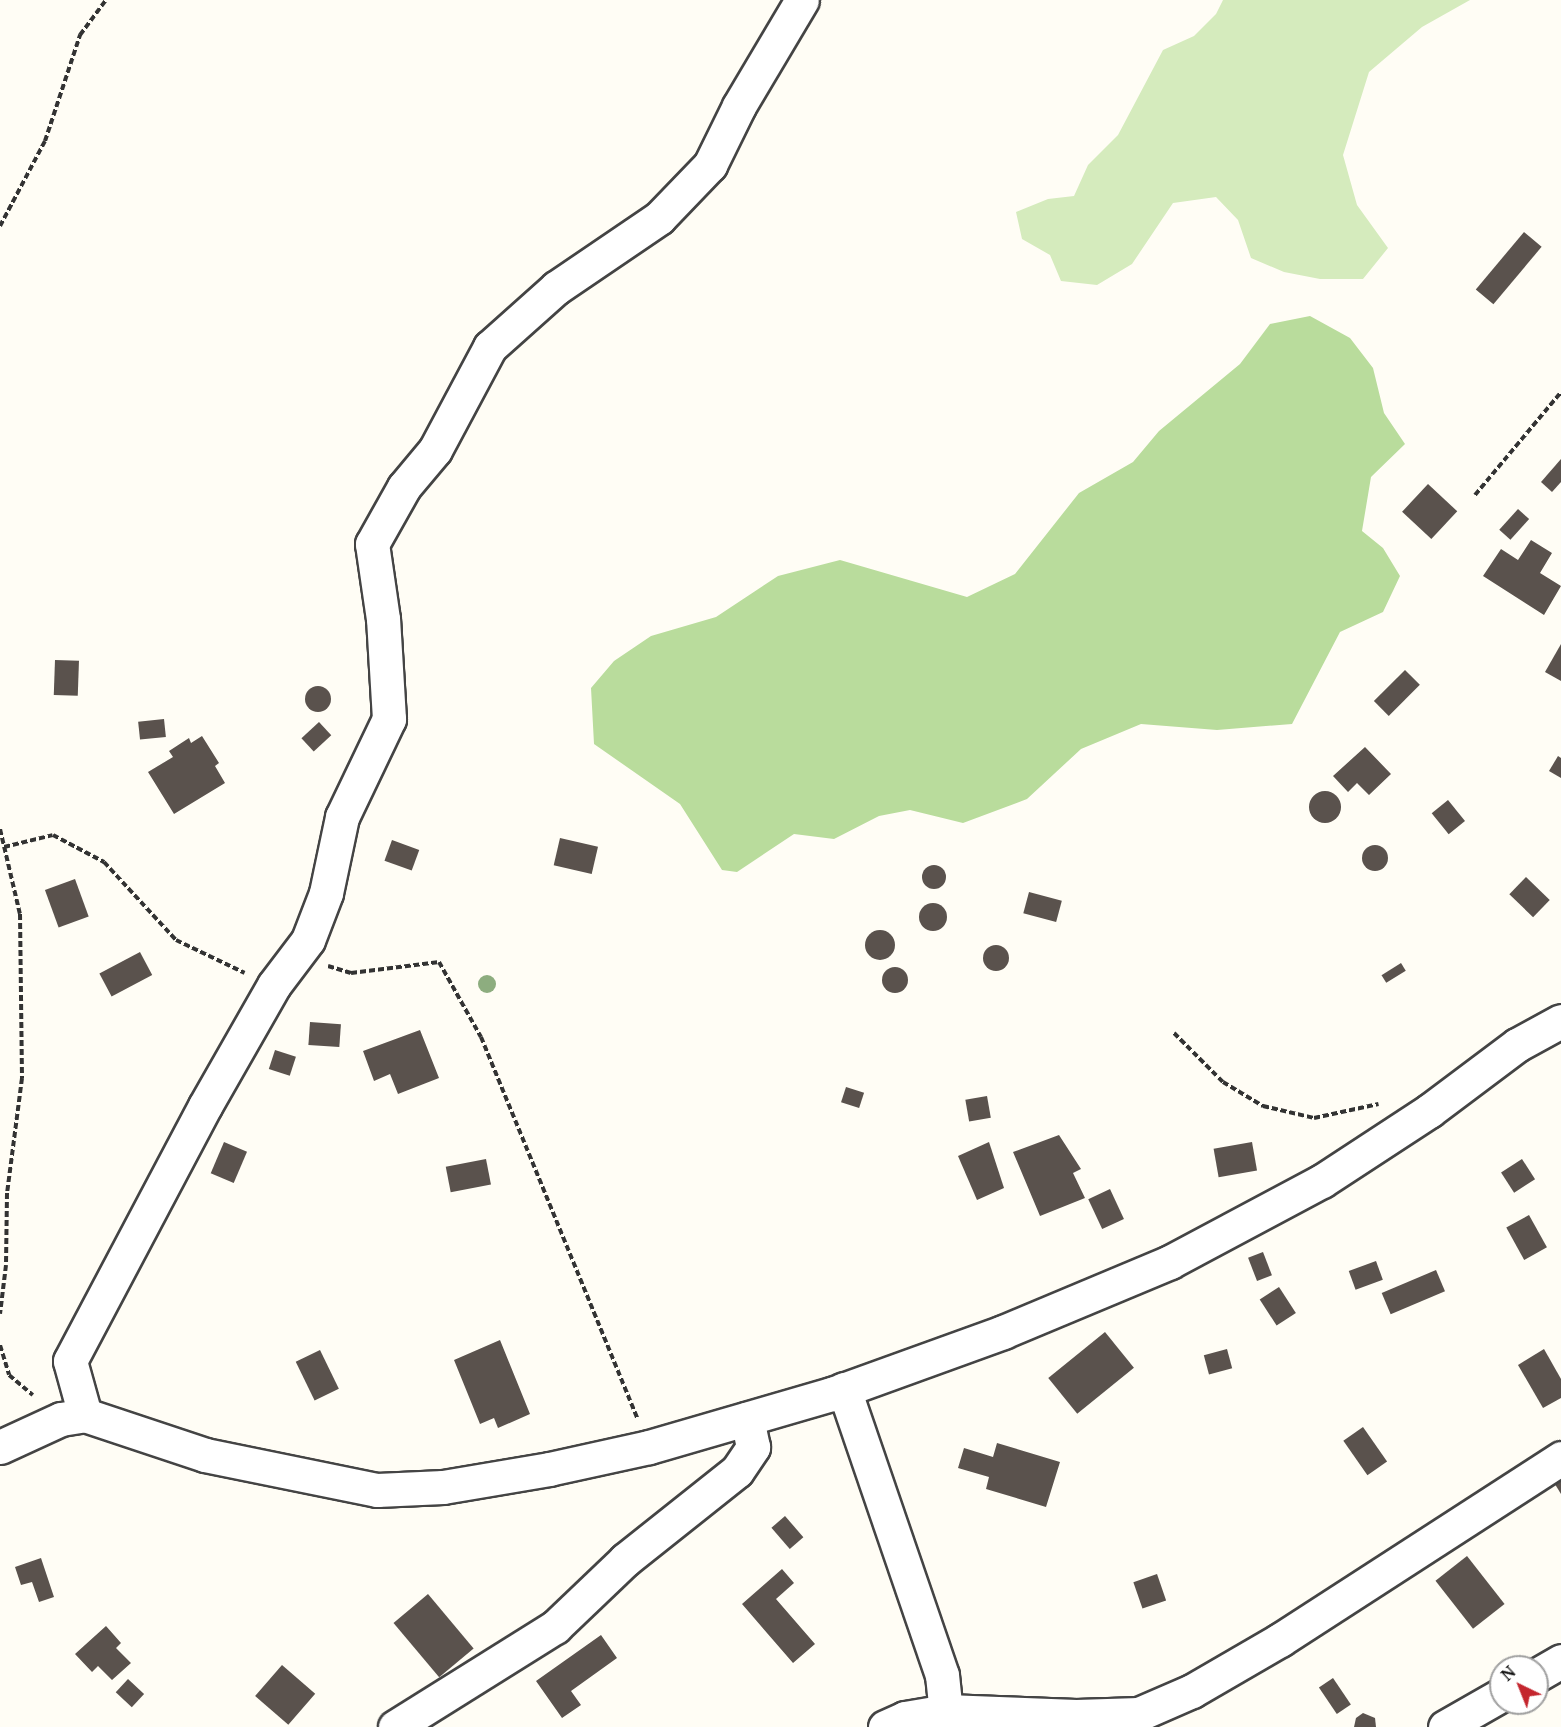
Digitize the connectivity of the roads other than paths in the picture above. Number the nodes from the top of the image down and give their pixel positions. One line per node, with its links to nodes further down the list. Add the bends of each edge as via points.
1 (802, 0): 4 (street, via 710,165 659,218 556,288 490,347 435,450 404,487 372,544 383,619 389,719 342,817 326,892 308,940 274,985 136,1229 70,1361)
2 (1561, 1021): 3 (street, via 1517,1045 1411,1123 1322,1181 1170,1262 1003,1332)
3 (844, 1389): 5 (street); 9 (street, via 942,1675)
4 (73, 1417): 5 (street, via 205,1455 377,1490 443,1487 549,1469); 6 (street)
5 (747, 1419): 10 (street, via 753,1448 737,1472 624,1560 555,1627)
6 (0, 1447)
7 (1561, 1458): 9 (street, via 1280,1640 1192,1690 1139,1713 1076,1716)
8 (1489, 1702): 12 (street)
9 (946, 1711): 11 (street, via 904,1718)
10 (395, 1727)
11 (885, 1727)
12 (1444, 1727)

